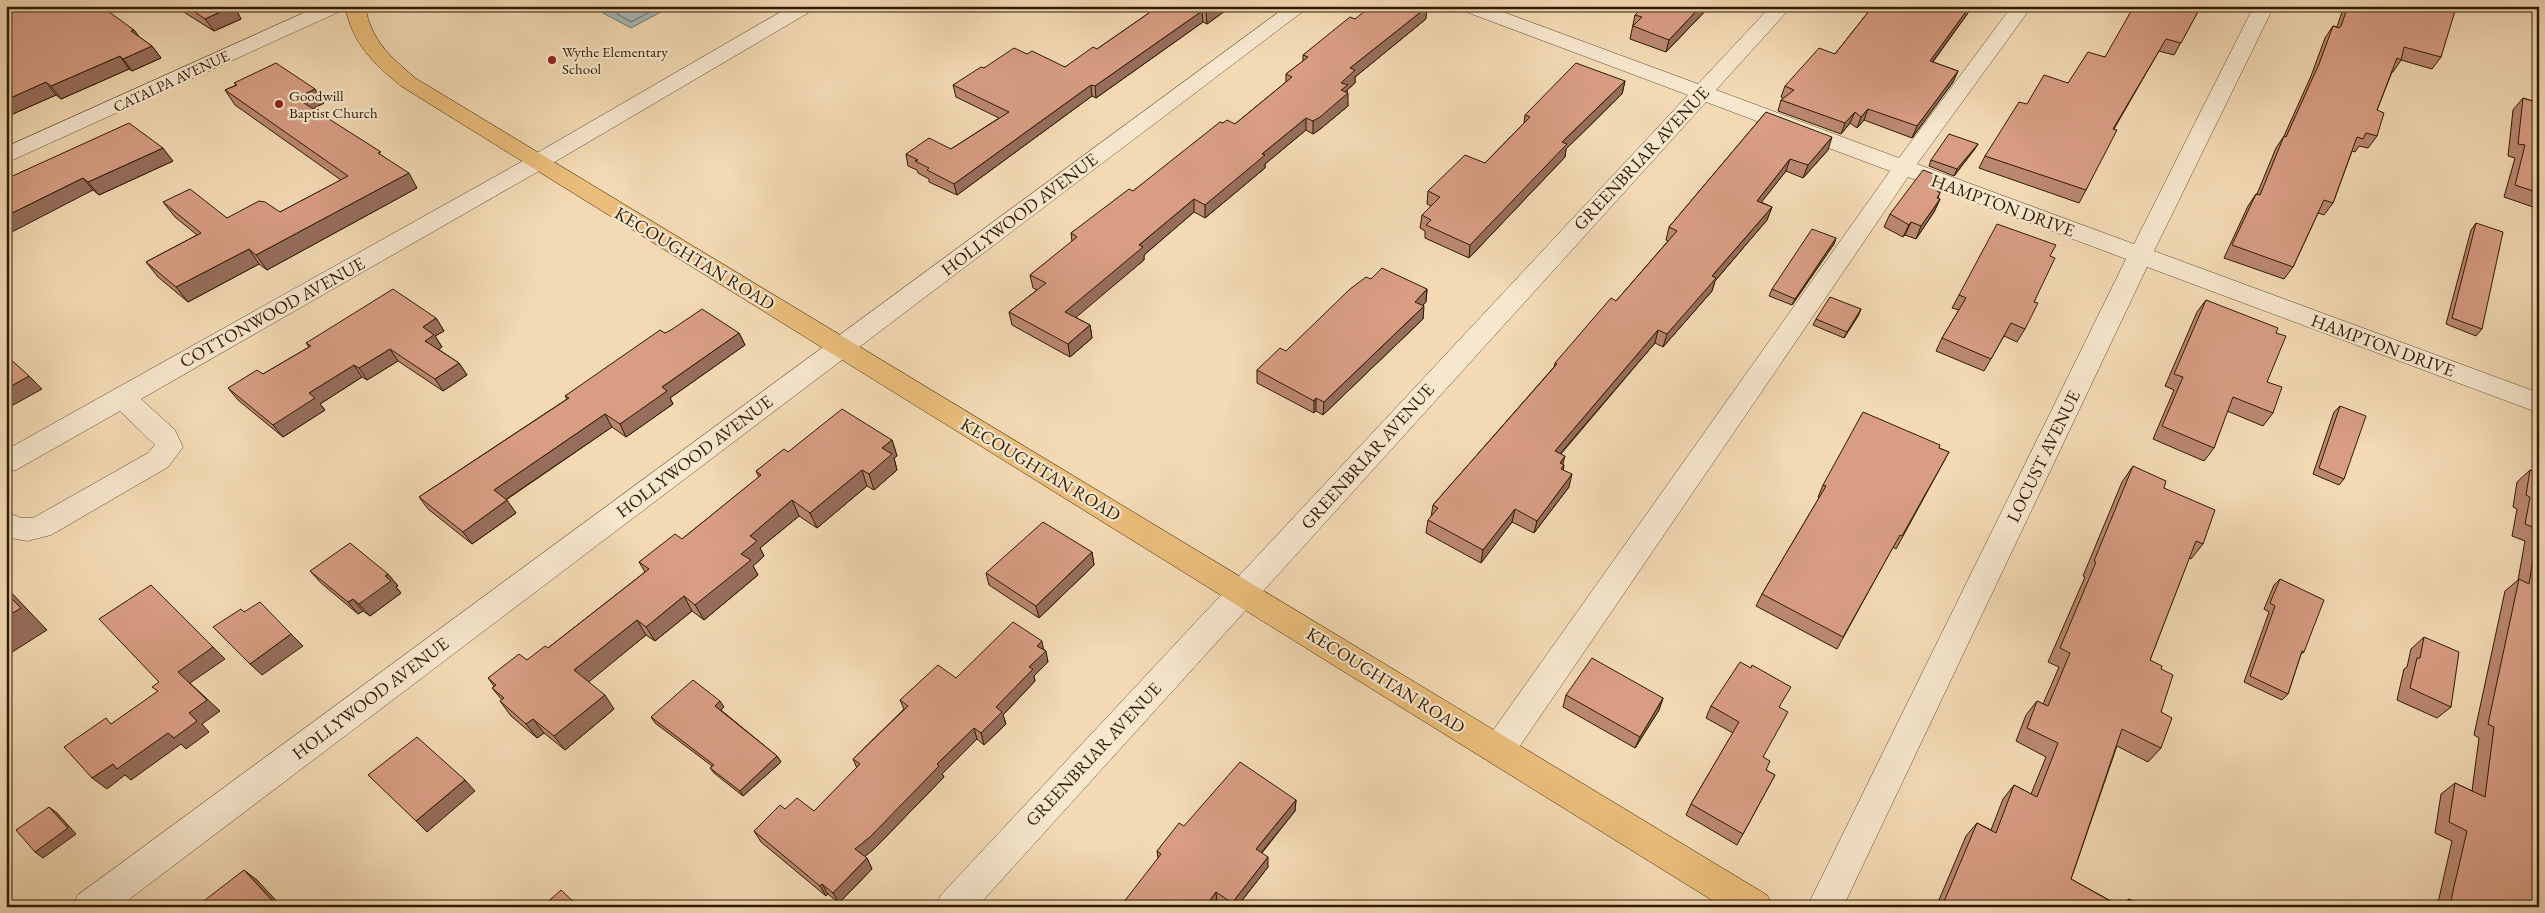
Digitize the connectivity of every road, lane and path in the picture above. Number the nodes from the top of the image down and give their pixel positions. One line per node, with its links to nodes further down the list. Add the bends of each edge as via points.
1 (336, 6): 10 (street, CATALPA AVENUE, via 295,16)
2 (355, 6): 11 (main road, KECOUGHTAN ROAD, via 357,24 370,49 408,82)
3 (806, 6): 11 (street, COTTONWOOD AVENUE)
4 (1300, 6): 14 (street, HOLLYWOOD AVENUE)
5 (1468, 6): 9 (street, HAMPTON DRIVE)
6 (1782, 6): 9 (street, GREENBRIAR AVENUE)
7 (2022, 6): 12 (street)
8 (2264, 6): 13 (street, LOCUST AVENUE)
9 (1700, 92): 12 (street, HAMPTON DRIVE); 19 (street, GREENBRIAR AVENUE)
10 (6, 156)
11 (538, 162): 14 (main road, KECOUGHTAN ROAD); 15 (street, COTTONWOOD AVENUE)
12 (1904, 168): 13 (street, HAMPTON DRIVE); 20 (street)
13 (2140, 256): 16 (street, HAMPTON DRIVE); 24 (street, LOCUST AVENUE)
14 (840, 347): 19 (main road, KECOUGHTAN ROAD); 21 (street, HOLLYWOOD AVENUE)
15 (122, 397): 17 (street, COTTONWOOD AVENUE); 18 (street, via 166,437 169,447 158,460 41,527 26,531 14,529)
16 (2539, 403)
17 (6, 463)
18 (6, 523)
19 (1243, 592): 20 (main road, KECOUGHTAN ROAD); 22 (street, GREENBRIAR AVENUE)
20 (1499, 749): 23 (main road, KECOUGHTAN ROAD)
21 (90, 907)
22 (953, 907)
23 (1755, 907)
24 (1825, 907)

